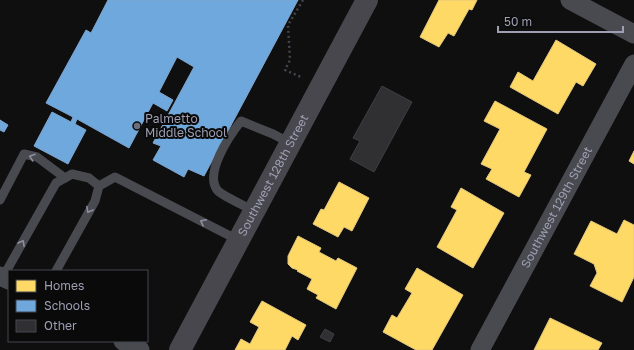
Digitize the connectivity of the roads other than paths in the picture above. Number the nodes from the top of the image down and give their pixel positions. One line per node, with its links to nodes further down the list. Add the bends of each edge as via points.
1 (367, 0): 5 (street, Southwest 128th Street)
2 (570, 0): 3 (street)
3 (634, 34)
4 (634, 64): 16 (street, Southwest 129th Street)
5 (290, 143): 9 (street, Southwest 128th Street); 9 (lane, via 241,121 230,136 216,164 214,182 218,191)
6 (65, 178): 7 (lane, via 72,174 89,178); 8 (lane, one-way to 8, via 37,158 24,154); 11 (lane, one-way to 6, via 56,183)
7 (99, 186): 10 (lane, one-way to 7, via 115,177); 12 (lane, one-way to 12, via 95,201)
8 (0, 200)
9 (254, 211): 10 (street, Southwest 128th Street)
10 (238, 240): 15 (street, Southwest 128th Street)
11 (8, 270)
12 (57, 270)
13 (125, 342): 14 (street)
14 (140, 350)
15 (180, 350)
16 (480, 350)

